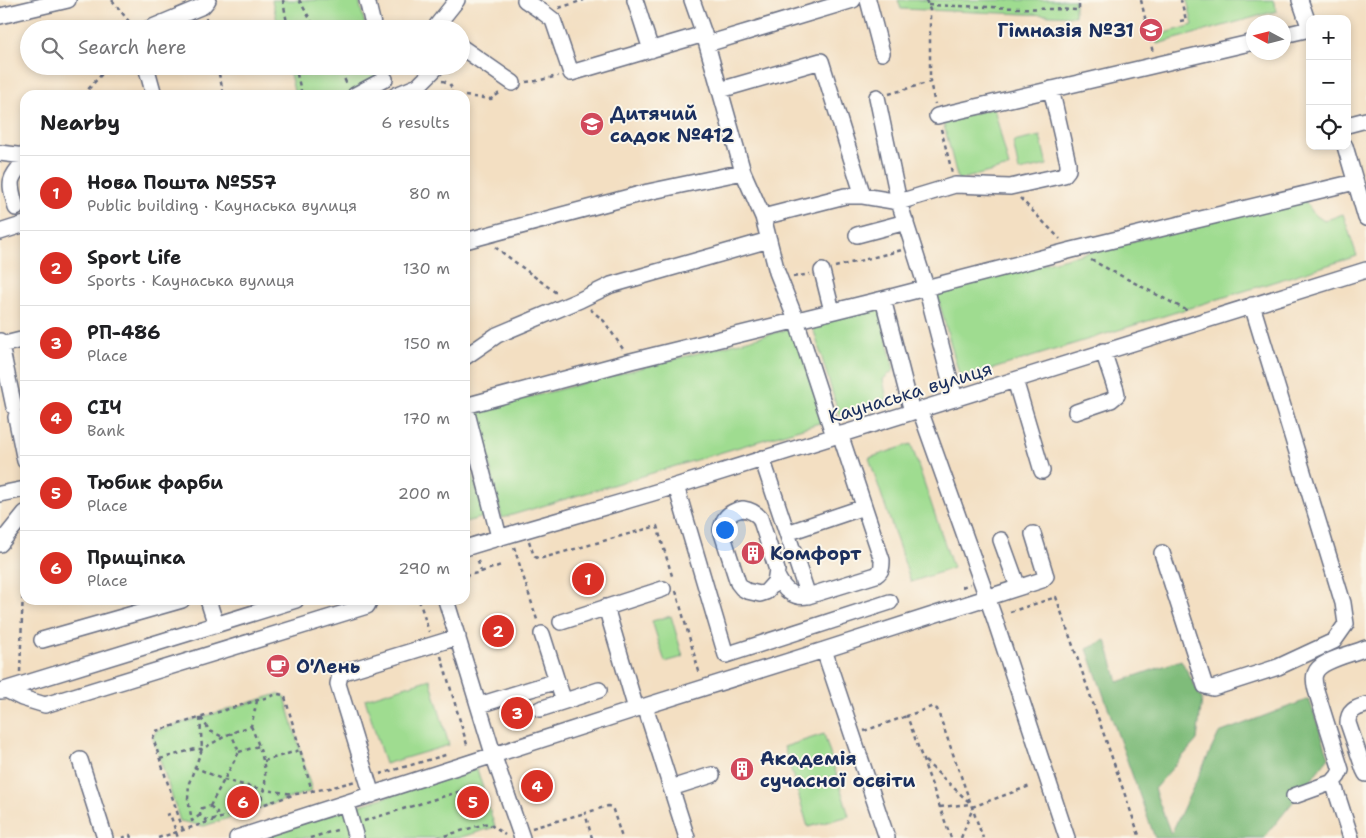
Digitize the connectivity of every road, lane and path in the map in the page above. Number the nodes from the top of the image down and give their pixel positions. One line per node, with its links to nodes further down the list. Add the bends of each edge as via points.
1 (68, 0): 21 (street)
2 (112, 0): 23 (path)
3 (208, 0): 24 (street, via 203,6)
4 (283, 0): 25 (path)
5 (299, 0): 26 (path)
6 (367, 0): 27 (street)
7 (457, 0): 28 (street)
8 (525, 0): 20 (street)
9 (584, 0): 20 (path)
10 (635, 0): 34 (street)
11 (692, 0): 32 (street)
12 (853, 0): 32 (street)
13 (868, 0): 36 (street)
14 (926, 0): 19 (path)
15 (1079, 0): 19 (path, via 1079,10)
16 (1141, 0): 37 (path)
17 (1181, 0): 29 (path, via 1186,20)
18 (1300, 0): 22 (street)
19 (928, 5): 46 (path)
20 (544, 12): 34 (street, via 553,20 571,73)
21 (0, 16)
22 (1306, 17)
23 (128, 20)
24 (170, 20)
25 (286, 20)
26 (311, 20)
27 (372, 20)
28 (441, 20)
29 (1180, 21)
30 (1306, 30): 31 (street)
31 (1291, 33)
32 (705, 39): 34 (street); 59 (street)
33 (1246, 44): 37 (street)
34 (651, 50)
35 (470, 52): 48 (street)
36 (882, 53)
37 (1155, 64): 49 (street)
38 (101, 75): 50 (path)
39 (148, 75): 51 (street)
40 (219, 75): 52 (path)
41 (298, 75): 53 (path)
42 (343, 75): 54 (path)
43 (380, 75): 55 (street)
44 (384, 75): 56 (street)
45 (429, 75): 57 (street)
46 (930, 82)
47 (437, 83): 58 (path, via 443,81)
48 (513, 83)
49 (1050, 89): 61 (street); 71 (street, via 1068,162 1064,175 1010,187 955,185)
50 (87, 90)
51 (153, 90)
52 (223, 90)
53 (301, 90)
54 (351, 90)
55 (354, 90)
56 (388, 90)
57 (408, 90)
58 (452, 90)
59 (720, 90): 68 (street); 70 (street, via 821,61)
60 (877, 97): 71 (street)
61 (937, 116)
62 (1366, 120): 63 (street)
63 (1351, 124)
64 (1346, 150): 69 (street)
65 (0, 152): 66 (street)
66 (20, 155)
67 (20, 166): 72 (street, via 10,183)
68 (743, 172): 73 (street); 79 (street, via 648,192)
69 (1355, 182): 74 (street); 86 (street)
70 (863, 196): 71 (street); 73 (street, via 845,196)
71 (900, 202): 75 (street)
72 (16, 208)
73 (763, 217): 80 (street)
74 (1366, 218)
75 (906, 222): 78 (street); 82 (street)
76 (20, 226): 77 (street)
77 (0, 232)
78 (857, 235)
79 (470, 240)
80 (769, 240): 85 (street); 88 (street, via 611,285)
81 (492, 244): 88 (path, via 555,292)
82 (913, 247): 84 (path); 86 (street)
83 (1366, 270): 89 (street, Каунаська вулиця)
84 (822, 271): 85 (path); 90 (street)
85 (780, 280): 91 (street)
86 (926, 287): 87 (street); 98 (street)
87 (882, 299): 90 (street); 100 (street)
88 (580, 300): 95 (street, via 496,335); 96 (path, via 604,321)
89 (1252, 305): 94 (street, Каунаська вулиця); 120 (street, via 1343,603 1346,624 1334,641 1278,667 1213,688 1205,686)
90 (832, 311): 91 (street)
91 (796, 320): 96 (street); 103 (street)
92 (20, 340): 93 (street)
93 (0, 343): 104 (street)
94 (1103, 352): 97 (street, Каунаська вулиця); 101 (street, via 1116,395 1111,400)
95 (470, 353)
96 (631, 361): 99 (street)
97 (1015, 380): 98 (street, Каунаська вулиця); 106 (street)
98 (955, 399): 100 (street, Каунаська вулиця)
99 (470, 404)
100 (916, 411): 103 (street, Каунаська вулиця); 127 (street, via 939,448)
101 (1076, 412)
102 (470, 424): 114 (street)
103 (837, 435): 105 (street, Каунаська вулиця); 110 (street)
104 (20, 436)
105 (762, 458): 107 (street, Каунаська вулиця); 112 (street)
106 (1042, 471)
107 (676, 486): 114 (street, Каунаська вулиця); 128 (street, via 726,655)
108 (20, 490): 109 (street)
109 (0, 494)
110 (864, 507): 112 (street); 126 (street, via 882,560 880,572)
111 (20, 519): 118 (street)
112 (787, 533): 126 (street)
113 (1032, 534): 124 (street, via 1046,576)
114 (499, 537): 117 (street, Каунаська вулиця)
115 (529, 540): 147 (path, via 534,556 539,559 657,526)
116 (1001, 540): 124 (street)
117 (470, 542)
118 (0, 544)
119 (513, 545): 140 (path)
120 (1162, 553)
121 (501, 565): 122 (path)
122 (481, 572)
123 (777, 576): 123 (street, via 766,592 753,594 742,588 721,530 730,513 743,509 760,518); 126 (street, via 787,591 800,597)
124 (1018, 587): 127 (street)
125 (663, 590): 136 (street)
126 (808, 596)
127 (987, 598): 145 (street); 215 (street)
128 (890, 602)
129 (22, 605): 146 (path)
130 (164, 605): 142 (street)
131 (210, 605): 139 (street)
132 (280, 605): 139 (street)
133 (368, 605): 150 (street, via 45,705)
134 (421, 605): 143 (path, via 431,638)
135 (448, 605): 141 (street)
136 (606, 607): 138 (street); 155 (street)
137 (1010, 612): 216 (path, via 1056,597)
138 (561, 622)
139 (216, 625): 150 (street)
140 (542, 634): 148 (street)
141 (458, 638): 143 (street); 153 (street)
142 (42, 640)
143 (437, 644): 165 (path); 183 (street, via 340,675 338,684)
144 (1366, 648): 177 (street, via 1326,662 1315,673 1316,690 1341,770)
145 (824, 650): 155 (street); 211 (street)
146 (20, 674)
147 (700, 675)
148 (557, 681): 152 (street); 153 (street)
149 (599, 690): 152 (street)
150 (3, 691)
151 (257, 700): 159 (path)
152 (564, 701): 156 (street)
153 (479, 705): 168 (street)
154 (1366, 705): 174 (street, via 1354,708 1348,717)
155 (641, 708): 168 (street); 180 (street)
156 (540, 709)
157 (907, 716): 160 (path); 170 (path); 187 (path, via 931,707 937,710)
158 (200, 717): 162 (path, via 210,731); 164 (path); 169 (path, via 156,730 153,738); 182 (path, via 283,695)
159 (251, 726): 161 (path); 163 (path)
160 (862, 731)
161 (232, 733): 162 (path); 167 (path)
162 (223, 737): 164 (path)
163 (259, 746): 167 (path); 172 (path)
164 (202, 748): 169 (path); 173 (path)
165 (468, 748)
166 (300, 750): 172 (path)
167 (239, 752): 176 (path)
168 (494, 755): 183 (street); 198 (street)
169 (160, 759): 195 (path)
170 (923, 759): 187 (path); 189 (path)
171 (80, 760): 200 (street)
172 (264, 761): 181 (path)
173 (194, 767): 176 (path); 192 (path, via 188,799 192,821)
174 (1366, 774)
175 (712, 775): 180 (street)
176 (224, 780): 181 (path); 186 (path)
177 (1333, 782): 184 (street); 217 (street)
178 (1030, 786): 187 (path)
179 (474, 787): 197 (path)
180 (671, 788): 210 (street)
181 (264, 790): 188 (path); 188 (path, via 296,794)
182 (312, 791)
183 (372, 795): 185 (street)
184 (1294, 796)
185 (346, 804): 197 (street); 205 (street)
186 (210, 806): 192 (path, via 202,808); 193 (path)
187 (972, 806): 189 (path); 213 (path); 214 (path)
188 (256, 807): 194 (path)
189 (940, 807): 212 (path)
190 (585, 812): 198 (path); 208 (path); 209 (path, via 611,807)
191 (166, 815): 196 (path, via 170,814)
192 (200, 815): 193 (path, via 206,820)
193 (217, 816): 194 (path)
194 (222, 818): 195 (path)
195 (183, 830): 196 (path)
196 (176, 832): 203 (path); 204 (path)
197 (354, 832): 206 (path)
198 (523, 834)
199 (505, 835): 207 (path, via 488,823)
200 (105, 838)
201 (122, 838): 202 (path, via 130,835)
202 (131, 838)
203 (158, 838)
204 (178, 838)
205 (237, 838)
206 (311, 838)
207 (437, 838)
208 (592, 838)
209 (622, 838)
210 (687, 838)
211 (887, 838)
212 (951, 838)
213 (961, 838)
214 (983, 838)
215 (1067, 838)
216 (1140, 838)
217 (1351, 838)

